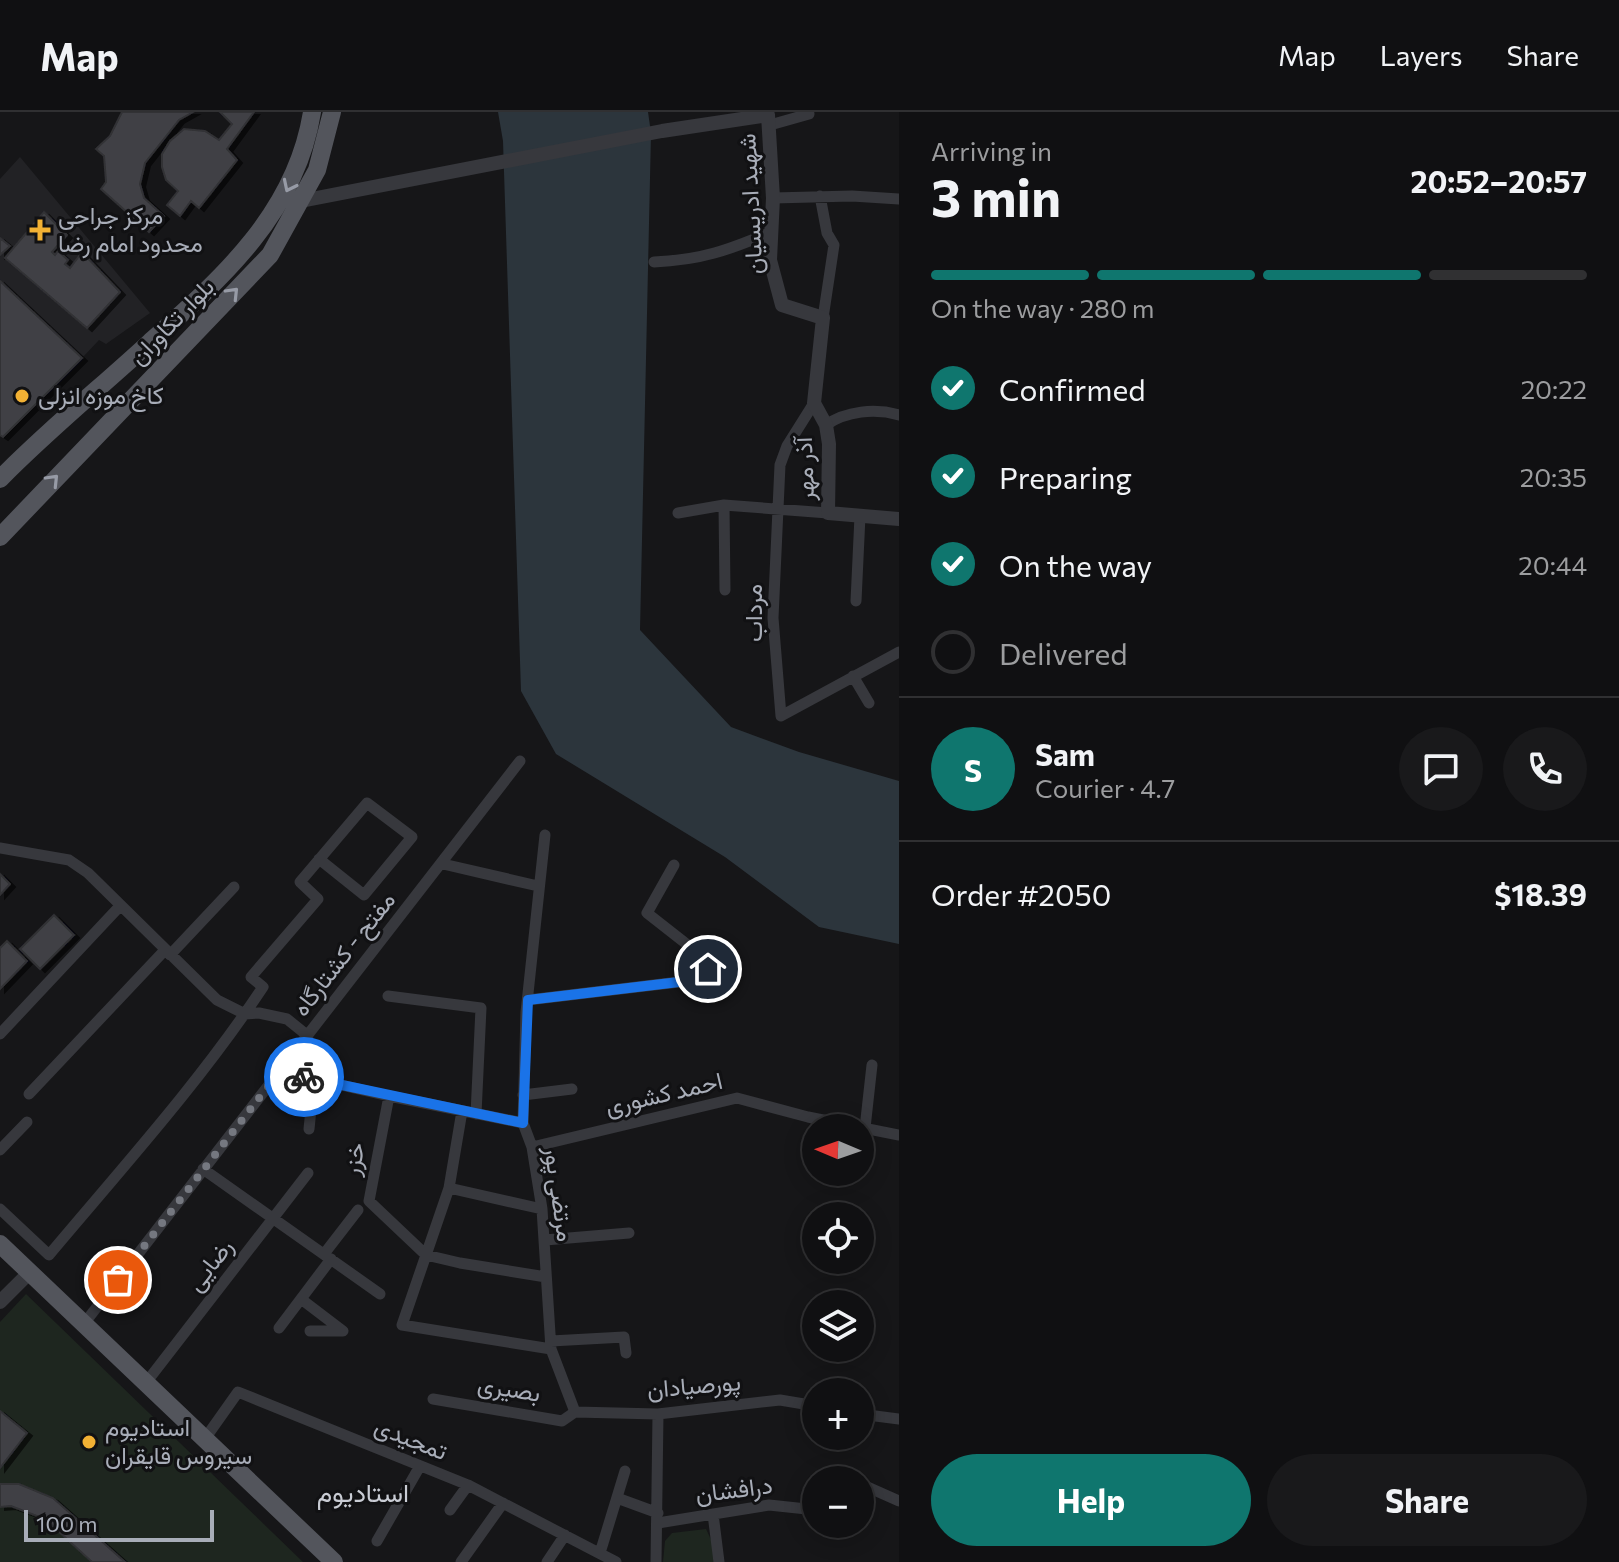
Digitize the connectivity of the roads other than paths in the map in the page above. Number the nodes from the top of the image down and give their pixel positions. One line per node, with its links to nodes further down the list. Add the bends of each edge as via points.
1 (312, 112): 15 (main road, بلوار تکاوران, one-way to 15, via 300,163 279,207 253,242 207,291)
2 (332, 112): 8 (main road, بلوار تکاوران, via 317,170)
3 (809, 114): 4 (street)
4 (768, 117): 6 (street, شهید ادریسیان); 8 (street, via 662,131)
5 (820, 196): 6 (street); 7 (street); 11 (street, via 834,245)
6 (773, 198): 9 (street, شهید ادریسیان)
7 (899, 199)
8 (301, 201): 22 (main road, بلوار تکاوران, one-way to 8, via 270,255)
9 (771, 232): 10 (street, via 725,252); 11 (street, شهید ادریسیان, via 770,260 782,305)
10 (654, 262)
11 (823, 318): 12 (street)
12 (814, 403): 14 (street, آذر مهر); 17 (street, مرداب, via 780,465)
13 (899, 415): 14 (street, via 840,415)
14 (826, 425): 19 (street, آذر مهر)
15 (0, 479)
16 (724, 505): 17 (street); 18 (street); 23 (street)
17 (780, 510): 19 (street); 26 (street, مرداب, via 773,618 781,716)
18 (678, 513)
19 (828, 513): 20 (street, آذر مهر)
20 (860, 516): 21 (street, آذر مهر); 24 (street)
21 (899, 519)
22 (0, 537)
23 (725, 590)
24 (856, 601)
25 (899, 652): 26 (street)
26 (853, 676): 27 (street)
27 (869, 703)
28 (520, 761): 32 (street, مفتح - کشتارگاه)
29 (545, 835): 34 (street, مرتضی پور)
30 (0, 848): 36 (street, via 69,860)
31 (319, 859): 31 (street, via 367,803 412,837 364,895); 40 (street, via 300,882 318,899 251,977 263,987)
32 (443, 864): 34 (street); 42 (street, مفتح - کشتارگاه)
33 (674, 865): 39 (street, via 647,913 698,953 708,969 704,979)
34 (538, 886): 39 (street, مرتضی پور)
35 (234, 887): 37 (street)
36 (120, 906): 37 (street); 41 (street)
37 (168, 953): 40 (street, via 217,1000); 47 (street)
38 (388, 996): 51 (street, via 481,1008)
39 (528, 1000): 48 (street, مرتضی پور)
40 (245, 1014): 42 (street, via 287,1019); 64 (street, via 49,1255)
41 (0, 1034)
42 (308, 1036): 44 (street, مفتح - کشتارگاه)
43 (872, 1065): 52 (street)
44 (280, 1071): 45 (street); 61 (street, مفتح - کشتارگاه)
45 (314, 1079): 49 (street); 56 (street)
46 (572, 1089): 48 (street)
47 (29, 1094)
48 (523, 1095): 55 (street, مرتضی پور)
49 (389, 1096): 50 (street); 71 (street, خزر, via 369,1201)
50 (462, 1111): 51 (street); 63 (street)
51 (476, 1114): 55 (street)
52 (867, 1114)
53 (802, 1115): 59 (street, احمد کشوری, via 737,1098)
54 (27, 1122): 60 (street)
55 (523, 1123): 59 (street, مرتضی پور)
56 (309, 1129)
57 (874, 1130): 58 (street, احمد کشوری)
58 (899, 1135)
59 (532, 1147): 65 (street, مرتضی پور)
60 (0, 1150)
61 (203, 1169): 67 (street); 78 (street, مفتح - کشتارگاه)
62 (308, 1173): 67 (street, رضایی)
63 (449, 1188): 65 (street); 71 (street)
64 (0, 1209)
65 (542, 1209): 69 (street, مرتضی پور)
66 (358, 1210): 72 (street)
67 (274, 1219): 72 (street); 83 (street, رضایی)
68 (629, 1233): 69 (street)
69 (545, 1240): 74 (street, مرتضی پور)
70 (0, 1244): 73 (main road)
71 (426, 1255): 74 (street); 81 (street, via 402,1325)
72 (327, 1256): 75 (street); 76 (street)
73 (29, 1273): 77 (street); 78 (main road)
74 (546, 1277): 81 (street, مرتضی پور)
75 (380, 1294)
76 (301, 1299): 79 (street); 80 (street, via 343,1331)
77 (0, 1302)
78 (83, 1325): 83 (main road)
79 (279, 1328)
80 (310, 1331)
81 (551, 1345): 82 (street, via 624,1337); 86 (street, مرتضی پور)
82 (626, 1353)
83 (145, 1384): 90 (main road)
84 (433, 1399): 86 (street, بصیری, via 562,1421)
85 (802, 1404): 87 (street, پورصیادان, via 780,1400)
86 (575, 1412): 87 (street, پورصیادان)
87 (658, 1414): 101 (street)
88 (874, 1416): 89 (street)
89 (899, 1419)
90 (204, 1440): 91 (street, تمجیدی, via 238,1392); 105 (main road)
91 (420, 1466): 93 (street, تمجیدی); 103 (street)
92 (625, 1471): 95 (street)
93 (468, 1485): 97 (street, تمجیدی); 99 (street)
94 (874, 1490): 96 (street)
95 (617, 1498): 101 (street); 104 (street)
96 (899, 1501)
97 (503, 1503): 102 (street, تمجیدی); 106 (street)
98 (802, 1509): 100 (street, درافشان, via 769,1505)
99 (450, 1510)
100 (713, 1514): 101 (street, درافشان); 110 (street)
101 (658, 1518): 109 (street)
102 (565, 1535): 104 (street, تمجیدی); 107 (street)
103 (377, 1541)
104 (600, 1553): 108 (street, تمجیدی)
105 (334, 1562)
106 (461, 1562)
107 (547, 1562)
108 (616, 1562)
109 (656, 1562)
110 (719, 1562)

